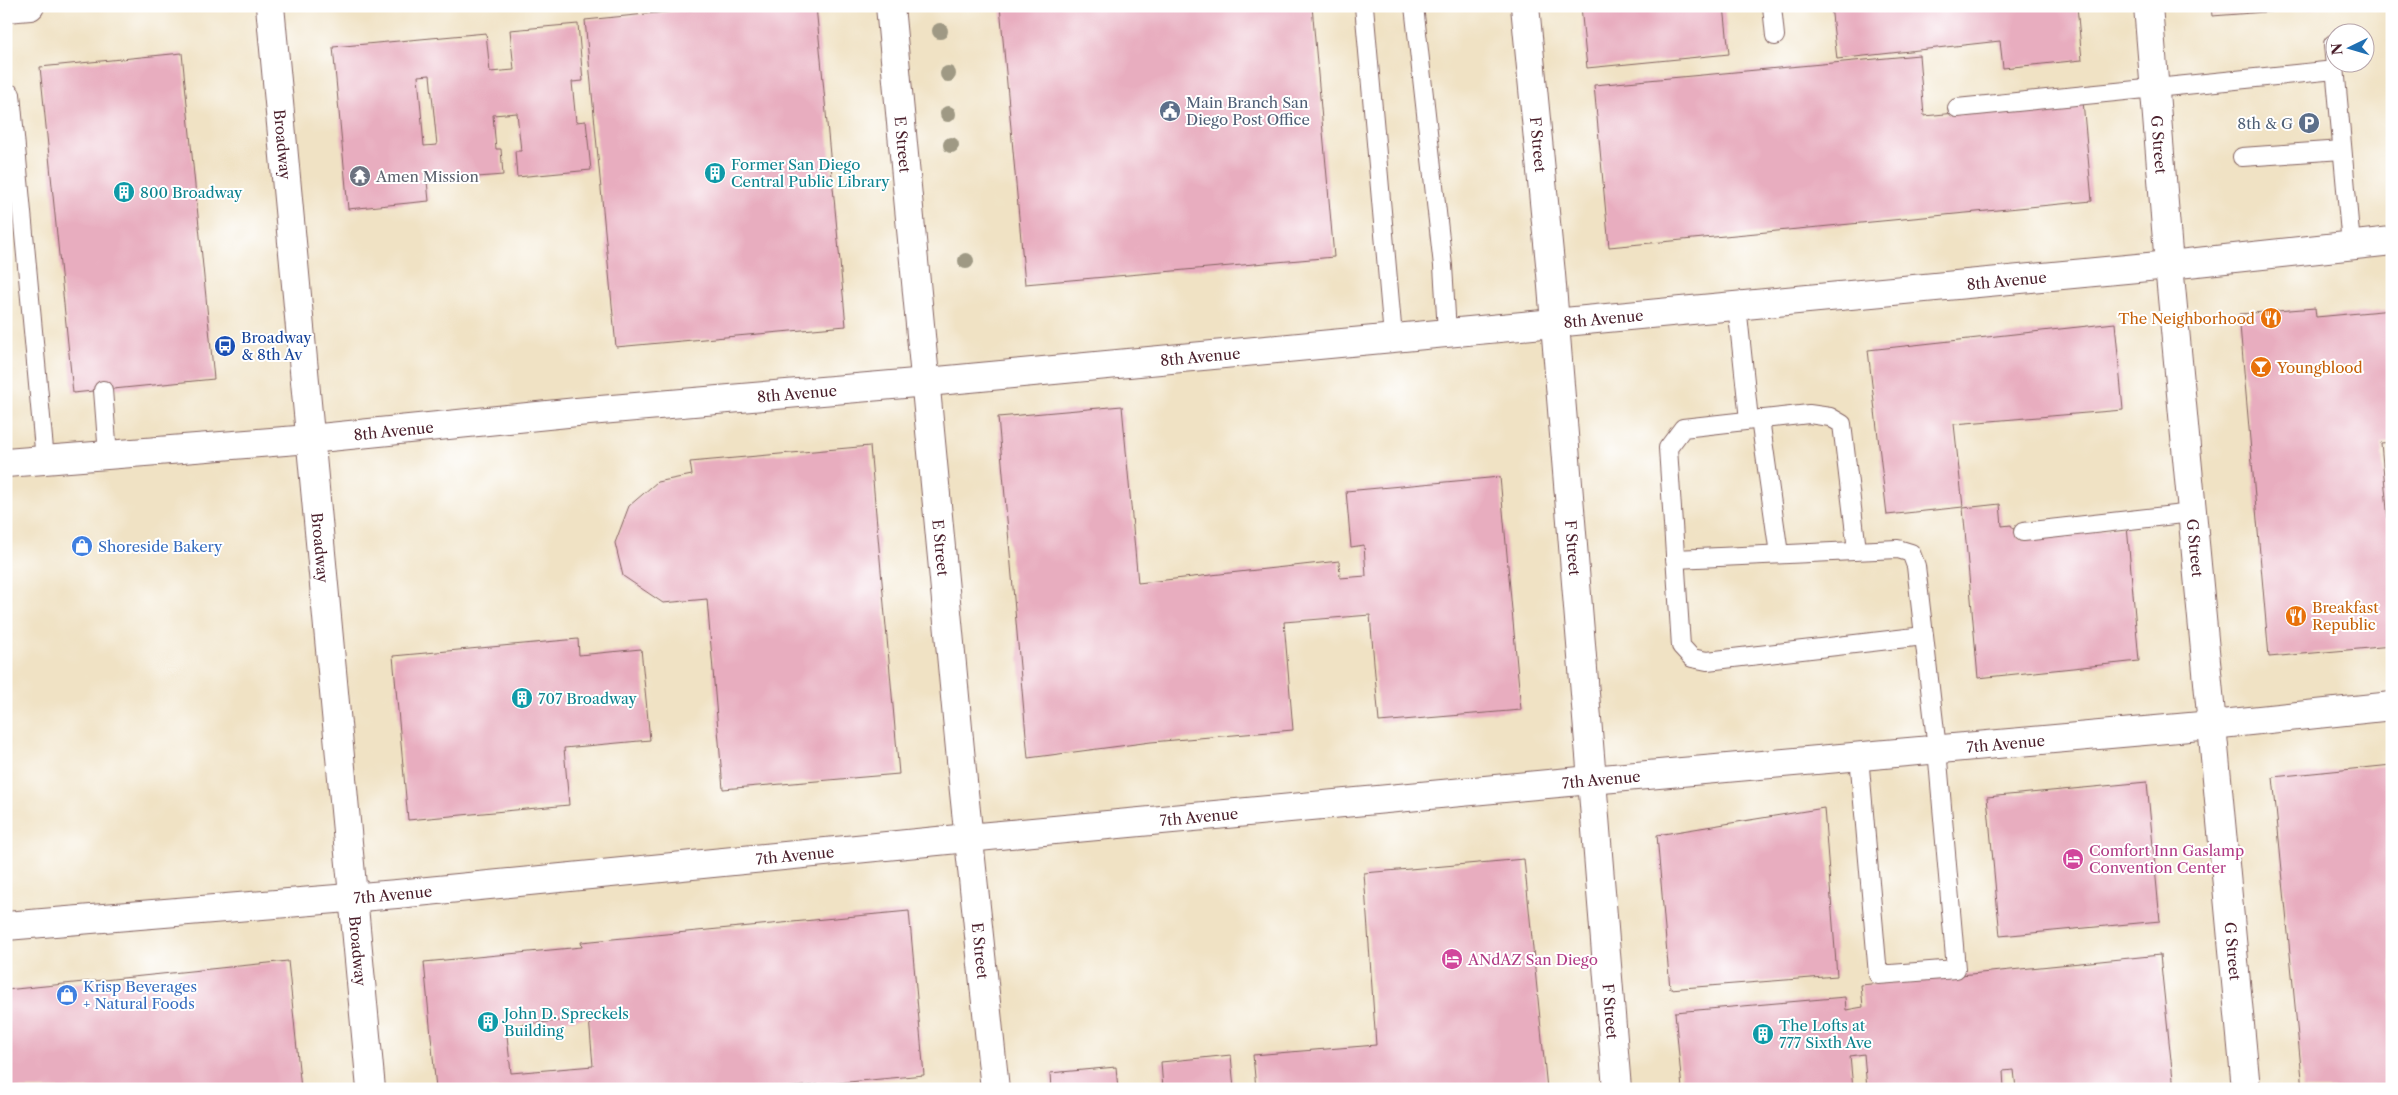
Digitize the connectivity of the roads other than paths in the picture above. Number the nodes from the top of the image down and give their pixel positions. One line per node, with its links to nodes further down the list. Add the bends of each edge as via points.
1 (30, 6): 9 (street)
2 (270, 6): 28 (street, Broadway)
3 (890, 6): 25 (street, E Street)
4 (1364, 6): 24 (lane)
5 (1414, 6): 23 (lane, via 1443,266)
6 (1526, 6): 22 (street, F Street)
7 (1772, 6): 10 (lane)
8 (2148, 6): 13 (street, G Street)
9 (6, 8)
10 (1775, 36)
11 (2326, 71): 13 (lane)
12 (2335, 72): 16 (lane)
13 (2154, 88): 15 (lane); 20 (street, G Street)
14 (6, 95): 30 (lane, via 11,94)
15 (1957, 108)
16 (2342, 150): 17 (lane); 19 (lane)
17 (2242, 157)
18 (2392, 241): 19 (street, 8th Avenue)
19 (2351, 245): 20 (street, 8th Avenue)
20 (2169, 266): 21 (street, 8th Avenue); 32 (street, G Street)
21 (1737, 305): 22 (street, 8th Avenue); 27 (lane)
22 (1553, 322): 23 (street, 8th Avenue); 42 (street, F Street)
23 (1447, 332): 24 (street, 8th Avenue)
24 (1393, 337): 25 (street, 8th Avenue)
25 (926, 382): 28 (street, 8th Avenue); 43 (street, E Street)
26 (103, 390): 29 (lane)
27 (1755, 420): 34 (lane, via 1808,414 1830,416 1842,424); 35 (lane); 36 (lane, via 1683,428 1668,448)
28 (310, 439): 29 (street, 8th Avenue); 44 (street, Broadway)
29 (108, 455): 30 (street, 8th Avenue)
30 (44, 460): 31 (street, 8th Avenue)
31 (6, 463)
32 (2192, 513): 33 (lane); 39 (street, G Street)
33 (2022, 532)
34 (1857, 550): 35 (lane); 37 (lane, via 1898,549 1910,553 1916,566)
35 (1779, 554): 36 (lane)
36 (1675, 559): 37 (lane, via 1681,646 1692,658 1707,661)
37 (1924, 636): 40 (lane)
38 (2392, 706): 39 (street, 7th Avenue)
39 (2212, 725): 40 (street, 7th Avenue); 49 (street, G Street)
40 (1937, 750): 41 (street, 7th Avenue); 41 (lane, via 1956,969 1946,970 1878,975)
41 (1859, 756): 42 (street, 7th Avenue)
42 (1591, 780): 43 (street, 7th Avenue); 48 (street, F Street)
43 (968, 838): 44 (street, 7th Avenue); 47 (street, E Street)
44 (354, 898): 45 (street, 7th Avenue); 46 (street, Broadway)
45 (6, 926)
46 (370, 1089)
47 (995, 1089)
48 (1617, 1089)
49 (2246, 1089)

